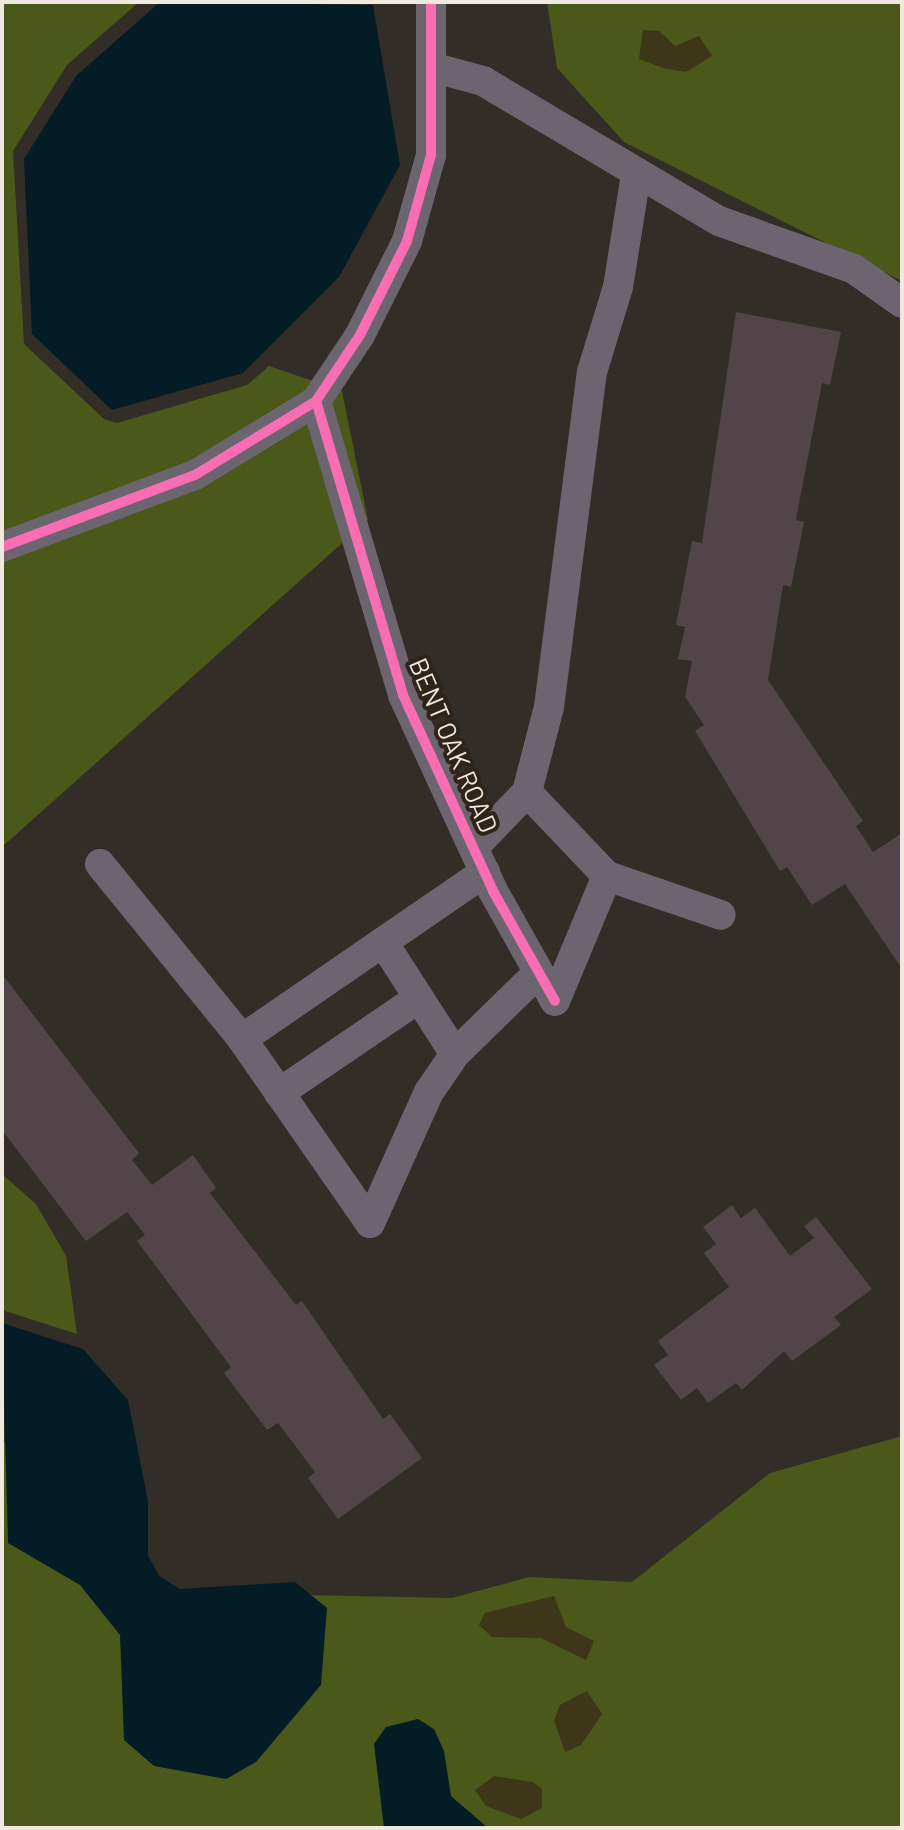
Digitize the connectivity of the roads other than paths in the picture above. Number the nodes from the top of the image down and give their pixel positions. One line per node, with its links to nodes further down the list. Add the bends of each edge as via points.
1 (431, 2): 2 (street)
2 (431, 67): 3 (street, via 483,81); 5 (street, via 431,155 407,241 360,335)
3 (636, 174): 4 (street, via 719,221 854,269); 7 (street, via 618,287 592,372 549,707)
4 (902, 303)
5 (316, 401): 6 (street, via 195,475); 8 (street, BENT OAK ROAD, via 403,695)
6 (2, 547)
7 (527, 792): 8 (street); 10 (street)
8 (479, 860): 12 (street); 13 (street, BENT OAK ROAD)
9 (100, 864): 15 (street)
10 (607, 876): 11 (street); 13 (street, BENT OAK ROAD, via 555,1001)
11 (721, 915)
12 (383, 942): 14 (street); 15 (street)
13 (538, 973): 16 (street)
14 (419, 998): 16 (street); 17 (street)
15 (242, 1039): 17 (street)
16 (455, 1054): 17 (street, via 429,1092 370,1223)
17 (279, 1093)

